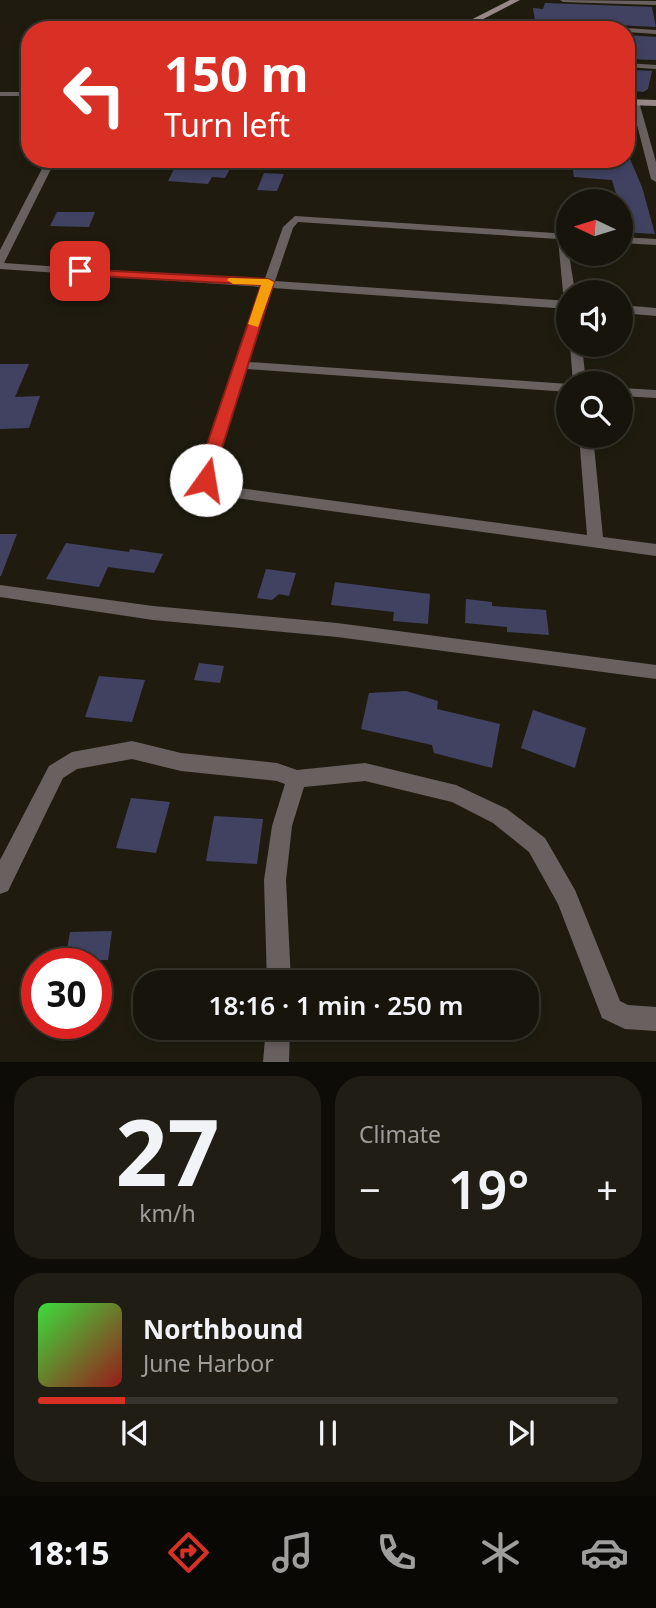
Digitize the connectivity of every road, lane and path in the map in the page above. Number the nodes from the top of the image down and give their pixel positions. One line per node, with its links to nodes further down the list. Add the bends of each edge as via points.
1 (516, 0): 4 (street)
2 (563, 0): 3 (street)
3 (656, 3)
4 (475, 21)
5 (635, 30): 6 (street)
6 (656, 32)
7 (635, 66): 8 (street)
8 (656, 67)
9 (0, 94): 10 (street)
10 (21, 94)
11 (635, 102): 12 (street)
12 (656, 103)
13 (635, 110): 14 (street)
14 (651, 142): 16 (street)
15 (47, 168): 20 (street)
16 (656, 179)
17 (556, 236): 22 (street, via 295,219)
18 (634, 241): 19 (street)
19 (656, 242)
20 (0, 261)
21 (0, 267): 22 (street)
22 (268, 282): 23 (street); 26 (street)
23 (556, 304)
24 (633, 310): 25 (street)
25 (656, 312)
26 (240, 365): 27 (street); 31 (street, via 206,471 206,480 220,491)
27 (556, 387)
28 (633, 392): 29 (street)
29 (656, 394)
30 (587, 448): 31 (street)
31 (596, 543): 32 (street)
32 (656, 550)
33 (0, 591): 34 (street)
34 (656, 672)
35 (297, 779): 36 (street, via 132,750 72,761 56,772); 37 (street, via 282,826 275,880); 38 (street, via 365,772 456,794 500,816 537,845 567,898 611,1009 625,1017)
36 (0, 883)
37 (279, 970)
38 (656, 1018)
39 (277, 1040): 40 (street)
40 (276, 1062)

